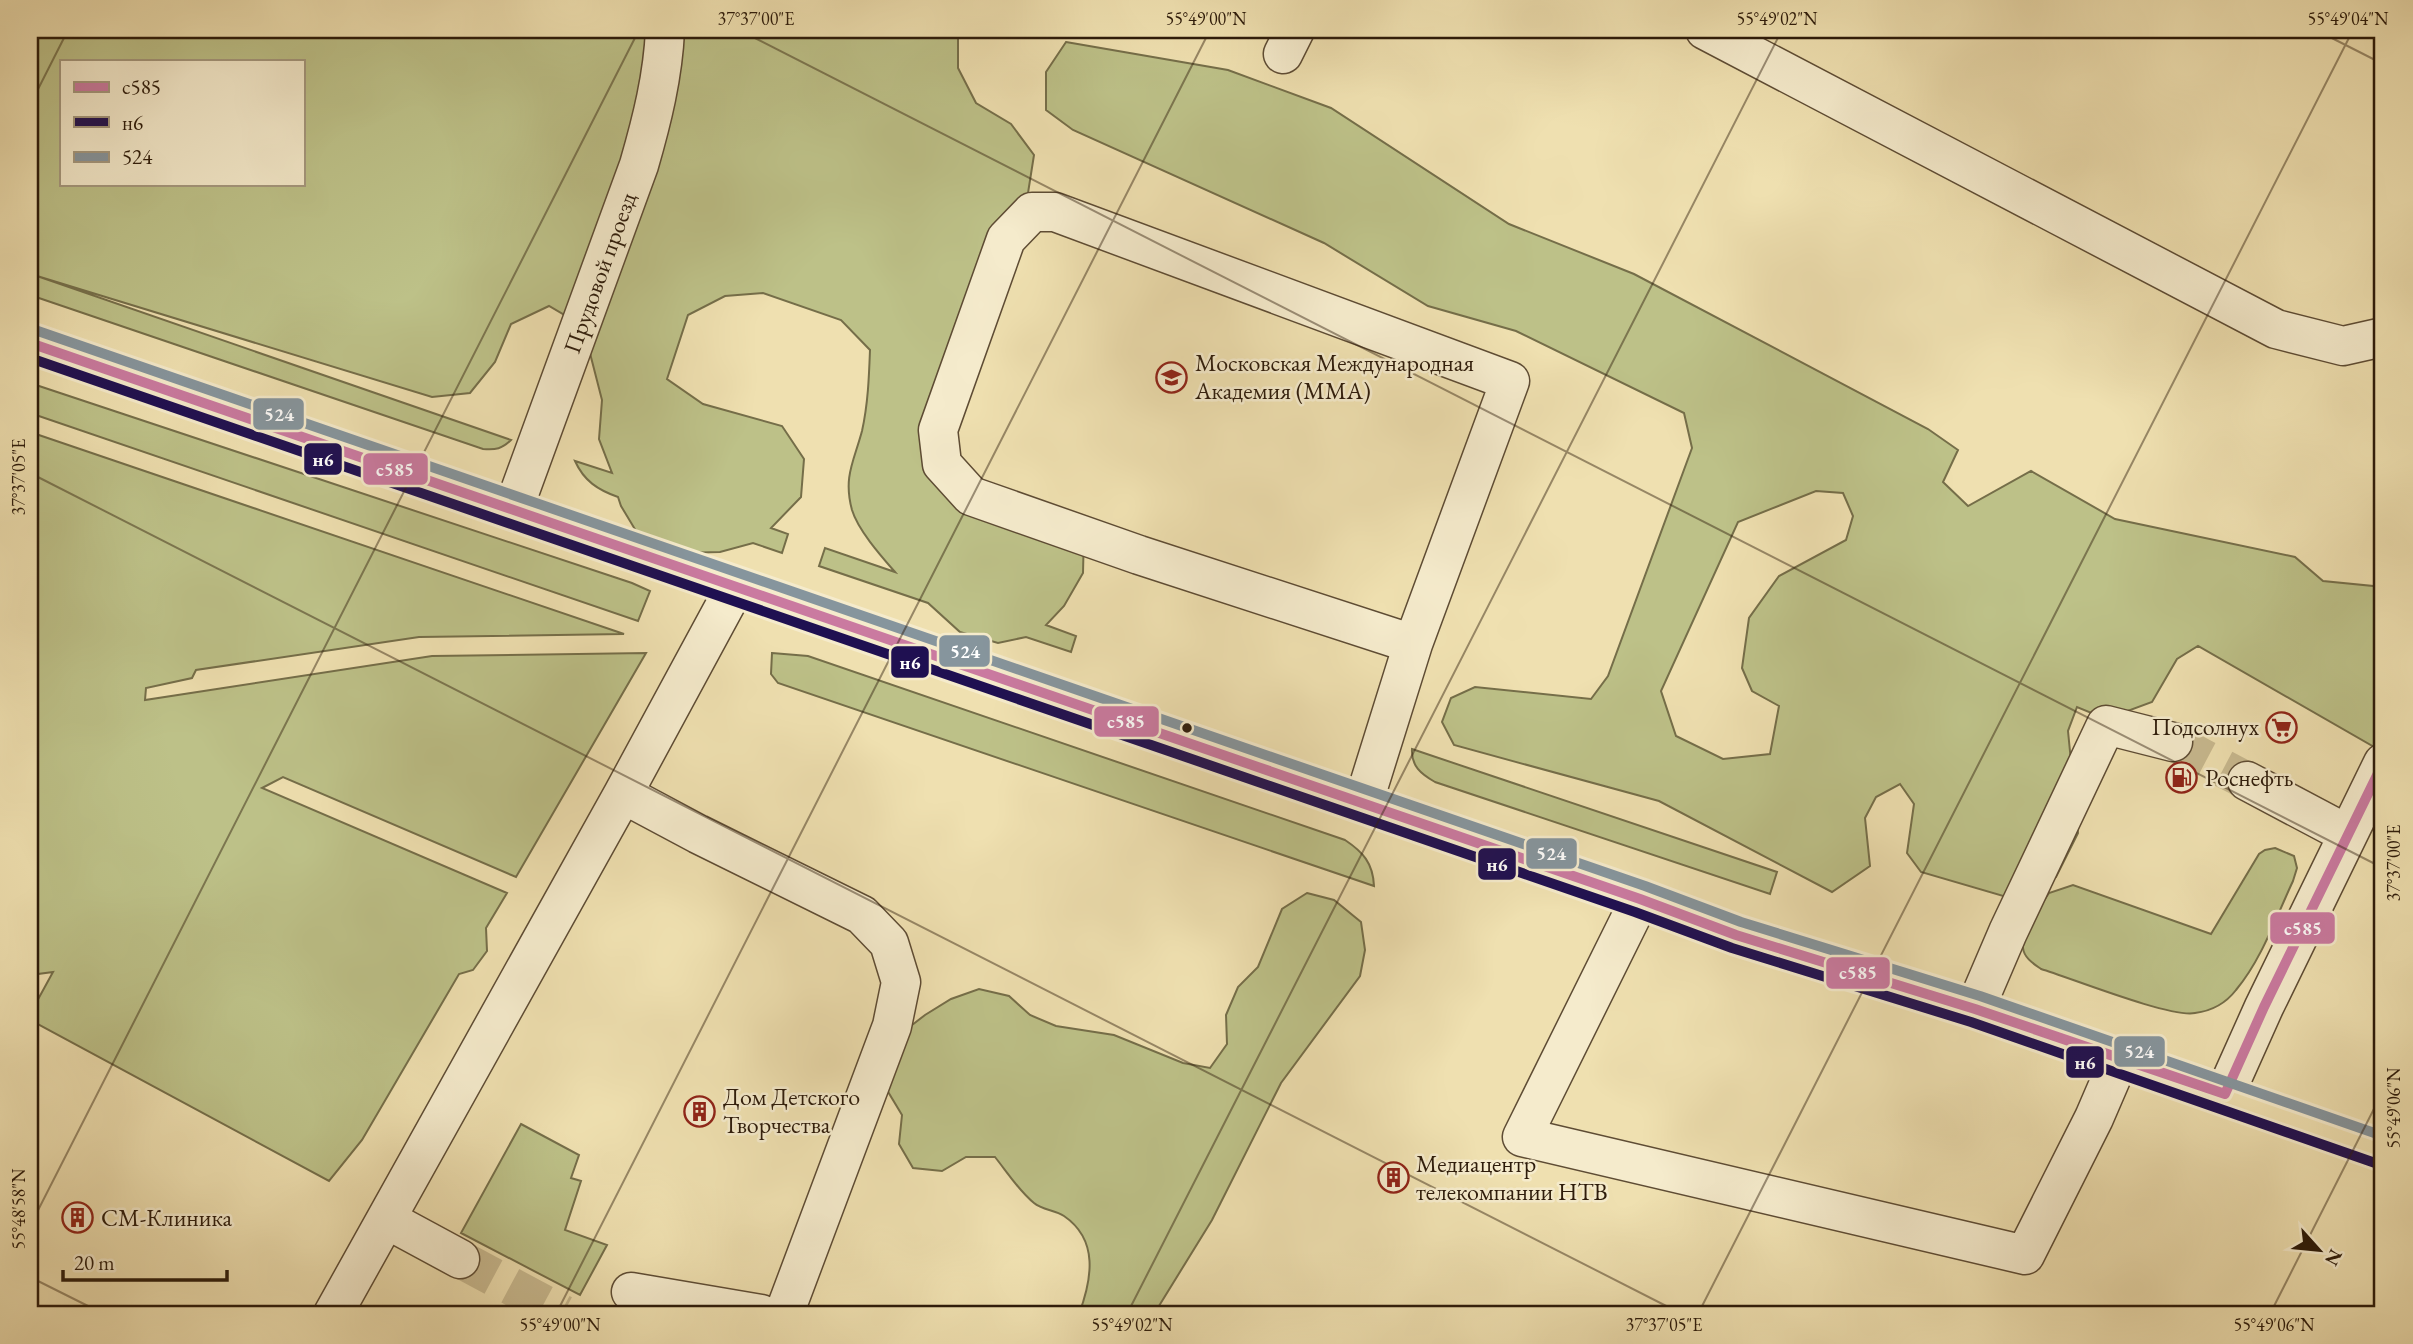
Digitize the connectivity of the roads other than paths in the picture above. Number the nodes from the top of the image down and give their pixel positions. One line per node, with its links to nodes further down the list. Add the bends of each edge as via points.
1 (665, 30): 5 (street, Прудовой проезд, via 654,113 639,165)
2 (1705, 30): 3 (street, via 2276,329 2343,346)
3 (2383, 337)
4 (30, 343): 5 (main road)
5 (513, 510): 6 (main road)
6 (735, 587): 11 (street); 12 (main road)
7 (1413, 644): 7 (street, via 971,496 942,464 938,430 1006,239 1031,212 1055,212 1510,381); 12 (street)
8 (2173, 742): 15 (street, via 2106,725)
9 (2380, 780): 13 (street)
10 (2247, 781): 13 (street)
11 (623, 794): 19 (street); 24 (street, via 862,915 889,943 901,982 892,1026)
12 (1363, 804): 14 (main road)
13 (2347, 834): 17 (street)
14 (1640, 899): 15 (main road, via 1735,935); 16 (street, via 1522,1137 2025,1255)
15 (1975, 1009): 16 (main road)
16 (2119, 1060): 17 (main road)
17 (2225, 1094): 18 (main road)
18 (2383, 1151)
19 (386, 1219): 20 (street); 22 (street)
20 (460, 1259)
21 (631, 1292): 23 (street)
22 (333, 1314)
23 (761, 1314)
24 (784, 1314)

